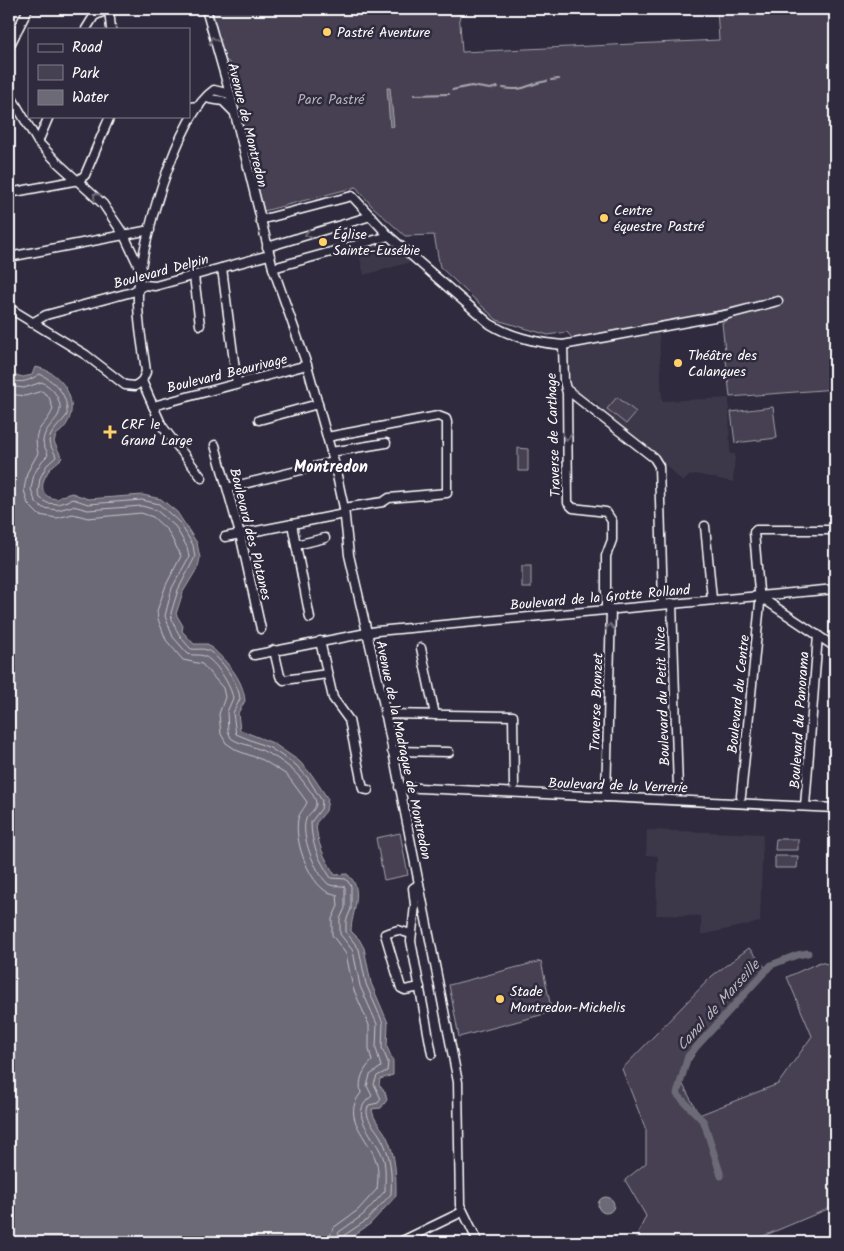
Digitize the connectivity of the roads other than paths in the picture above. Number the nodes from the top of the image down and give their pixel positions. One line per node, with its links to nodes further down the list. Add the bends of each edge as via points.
1 (28, 9): 6 (street)
2 (109, 9): 4 (street, via 94,16); 5 (street)
3 (206, 9): 7 (street, Avenue de Montredon, one-way to 3)
4 (87, 28)
5 (111, 28)
6 (9, 46)
7 (222, 71): 8 (street, via 223,81); 10 (street, Avenue de Montredon)
8 (217, 90): 10 (street); 11 (street); 12 (street)
9 (9, 93): 18 (street)
10 (230, 94): 14 (street, Avenue de Montredon)
11 (210, 99): 14 (street, via 223,101); 15 (street)
12 (199, 106): 13 (street); 15 (street)
13 (190, 107)
14 (232, 111): 22 (street, Avenue de Montredon)
15 (191, 117): 23 (street, via 166,176)
16 (48, 118): 18 (street)
17 (109, 118): 19 (street, via 85,174)
18 (38, 142): 19 (street)
19 (79, 180): 20 (street); 24 (street, one-way to 19, via 103,204)
20 (9, 193)
21 (371, 216): 22 (street, via 352,196); 25 (street); 26 (street, Boulevard Delpin, one-way to 26)
22 (260, 220): 26 (street, Avenue de Montredon)
23 (150, 230): 24 (street); 30 (street)
24 (124, 235): 27 (street); 30 (street)
25 (389, 236): 29 (street); 37 (street, via 490,324 538,342)
26 (268, 251): 28 (street, Boulevard Delpin); 29 (street, Avenue de Montredon)
27 (9, 256)
28 (222, 268): 31 (street, Boulevard Delpin); 40 (street)
29 (273, 268): 38 (street, Avenue de la Madrague de Montredon)
30 (141, 271): 32 (street)
31 (194, 276): 32 (street, Boulevard Delpin); 36 (street)
32 (138, 289): 35 (street, Boulevard Delpin, via 46,315); 39 (street, via 146,372)
33 (778, 301): 37 (street, via 725,315)
34 (9, 308): 35 (street)
35 (32, 323): 39 (street, via 86,355 124,385 134,386)
36 (200, 325)
37 (563, 345): 41 (street, Traverse de Carthage)
38 (307, 365): 40 (street, Boulevard Beaurivage); 42 (street, Avenue de la Madrague de Montredon)
39 (142, 381): 43 (street)
40 (237, 385): 43 (street, Boulevard Beaurivage)
41 (566, 388): 63 (street, via 654,458 659,466); 65 (street, Traverse de Carthage, one-way to 65, via 568,503 573,508 609,514 612,521 612,540 606,556)
42 (318, 404): 44 (street); 45 (street, Avenue de la Madrague de Montredon)
43 (153, 406): 50 (street, via 162,426)
44 (259, 420)
45 (328, 436): 48 (street, Avenue de la Madrague de Montredon); 52 (street, via 442,417 447,422 447,494 388,498)
46 (386, 443): 48 (street)
47 (215, 445): 56 (street, Boulevard des Platanes)
48 (332, 452): 49 (street, Avenue de la Madrague de Montredon)
49 (334, 462): 51 (street); 52 (street, Avenue de la Madrague de Montredon)
50 (202, 478)
51 (231, 487)
52 (344, 511): 53 (street); 68 (street, Avenue de la Madrague de Montredon, via 349,555)
53 (292, 524): 56 (street); 59 (street)
54 (705, 526): 62 (street)
55 (835, 530): 61 (street, Boulevard du Centre, via 756,530)
56 (240, 534): 57 (street); 67 (street, Boulevard des Platanes)
57 (224, 537)
58 (325, 538): 59 (street)
59 (296, 544): 66 (street)
60 (835, 589): 61 (street, Boulevard de la Grotte Rolland)
61 (759, 596): 62 (street, Boulevard de la Grotte Rolland); 69 (street); 84 (street, Boulevard du Centre)
62 (712, 599): 64 (street, Boulevard de la Grotte Rolland)
63 (663, 603): 64 (street, Boulevard de la Grotte Rolland); 65 (street, Boulevard de la Grotte Rolland)
64 (672, 603): 82 (street, Boulevard du Petit Nice)
65 (608, 609): 68 (street, Boulevard de la Grotte Rolland); 85 (street, Traverse Bronzet, one-way to 65)
66 (310, 618)
67 (261, 629)
68 (367, 632): 70 (street, Boulevard de la Grotte Rolland); 76 (street, Avenue de la Madrague de Montredon)
69 (818, 635): 71 (street); 86 (street, Boulevard du Panorama)
70 (320, 641): 73 (street, Boulevard de la Grotte Rolland); 75 (street)
71 (835, 647)
72 (421, 648): 77 (street)
73 (274, 650): 74 (street, Boulevard de la Grotte Rolland); 75 (street, via 280,676 284,680)
74 (254, 655)
75 (327, 674): 83 (street, via 332,698 349,720 363,788)
76 (385, 714): 77 (street); 78 (street, Avenue de la Madrague de Montredon)
77 (436, 715): 80 (street, via 514,716)
78 (392, 751): 79 (street); 81 (street, Avenue de la Madrague de Montredon)
79 (449, 752)
80 (514, 785)
81 (400, 787): 85 (street, Boulevard de la Verrerie); 88 (street, Avenue de la Madrague de Montredon)
82 (678, 789)
83 (368, 790)
84 (741, 796)
85 (606, 797): 86 (street, Boulevard de la Verrerie)
86 (805, 806): 87 (street, Boulevard de la Verrerie)
87 (835, 808)
88 (419, 884): 89 (street, via 413,888 415,905); 92 (street, Avenue de la Madrague de Montredon, via 458,1082 459,1203)
89 (411, 934): 90 (street); 90 (street, via 398,930 385,934 401,988)
90 (420, 987): 91 (street)
91 (432, 1054)
92 (462, 1212): 93 (street); 94 (street, Avenue de la Madrague de Montredon)
93 (400, 1242)
94 (478, 1242)

